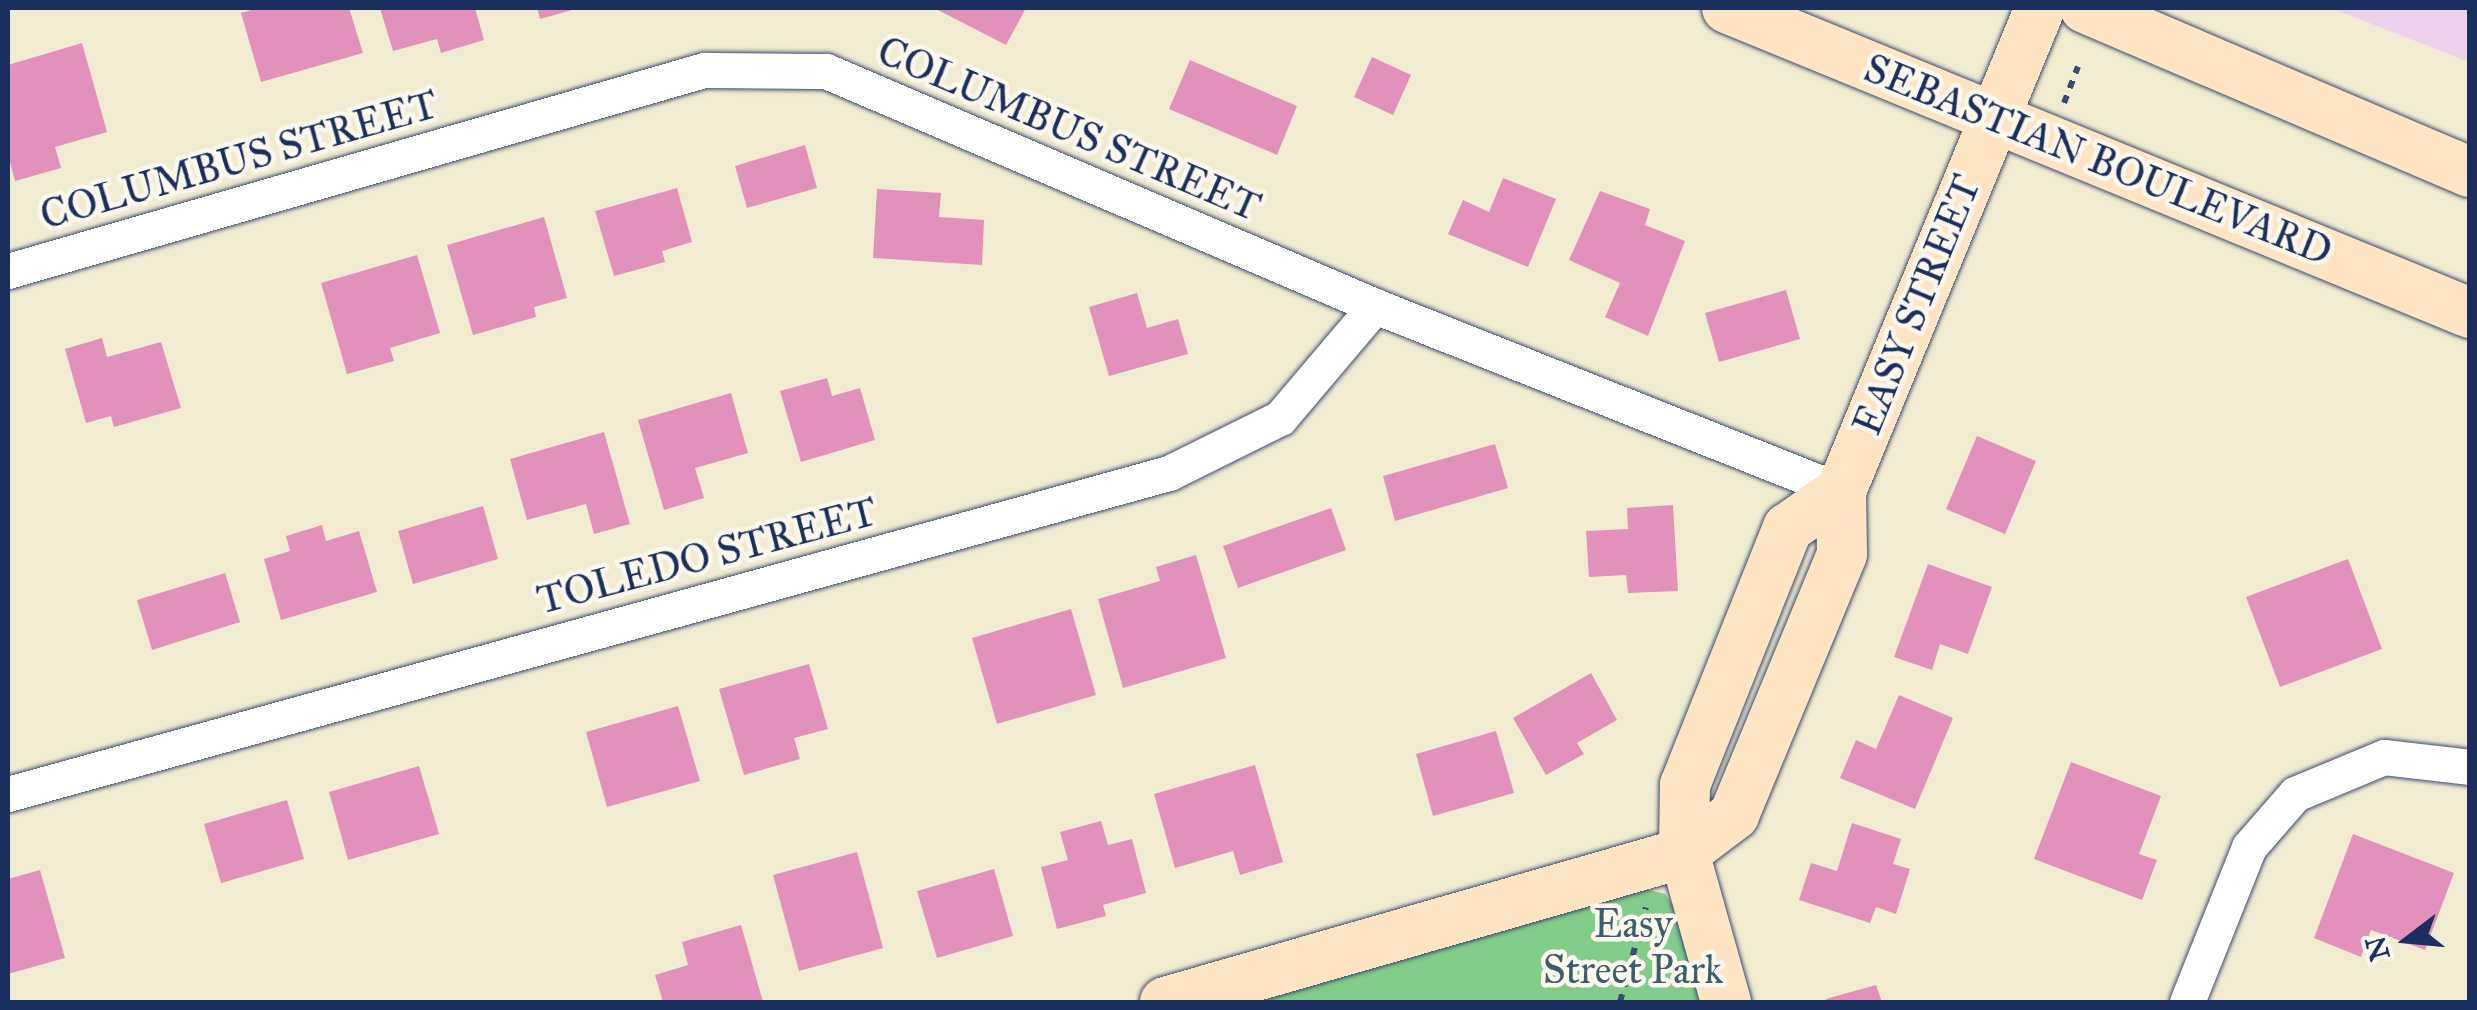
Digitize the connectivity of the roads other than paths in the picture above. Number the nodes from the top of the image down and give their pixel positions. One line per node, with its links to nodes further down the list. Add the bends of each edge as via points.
1 (1727, 8): 4 (street, SEBASTIAN BOULEVARD)
2 (2040, 8): 4 (street, EASY STREET)
3 (2085, 8): 5 (street)
4 (1994, 118): 8 (street, SEBASTIAN BOULEVARD); 9 (street, EASY STREET)
5 (2470, 172)
6 (8, 272): 7 (street, COLUMBUS STREET, via 704,70 826,71)
7 (1375, 306): 9 (street, COLUMBUS STREET); 11 (street, TOLEDO STREET, via 1280,418 1169,473)
8 (2470, 313)
9 (1841, 491): 12 (street, EASY STREET, via 1842,554 1734,815)
10 (2470, 768): 15 (street, via 2384,757 2295,794 2249,847)
11 (8, 794)
12 (1684, 853): 13 (street, EASY STREET); 14 (street)
13 (1165, 1002)
14 (1726, 1002)
15 (2187, 1002)

